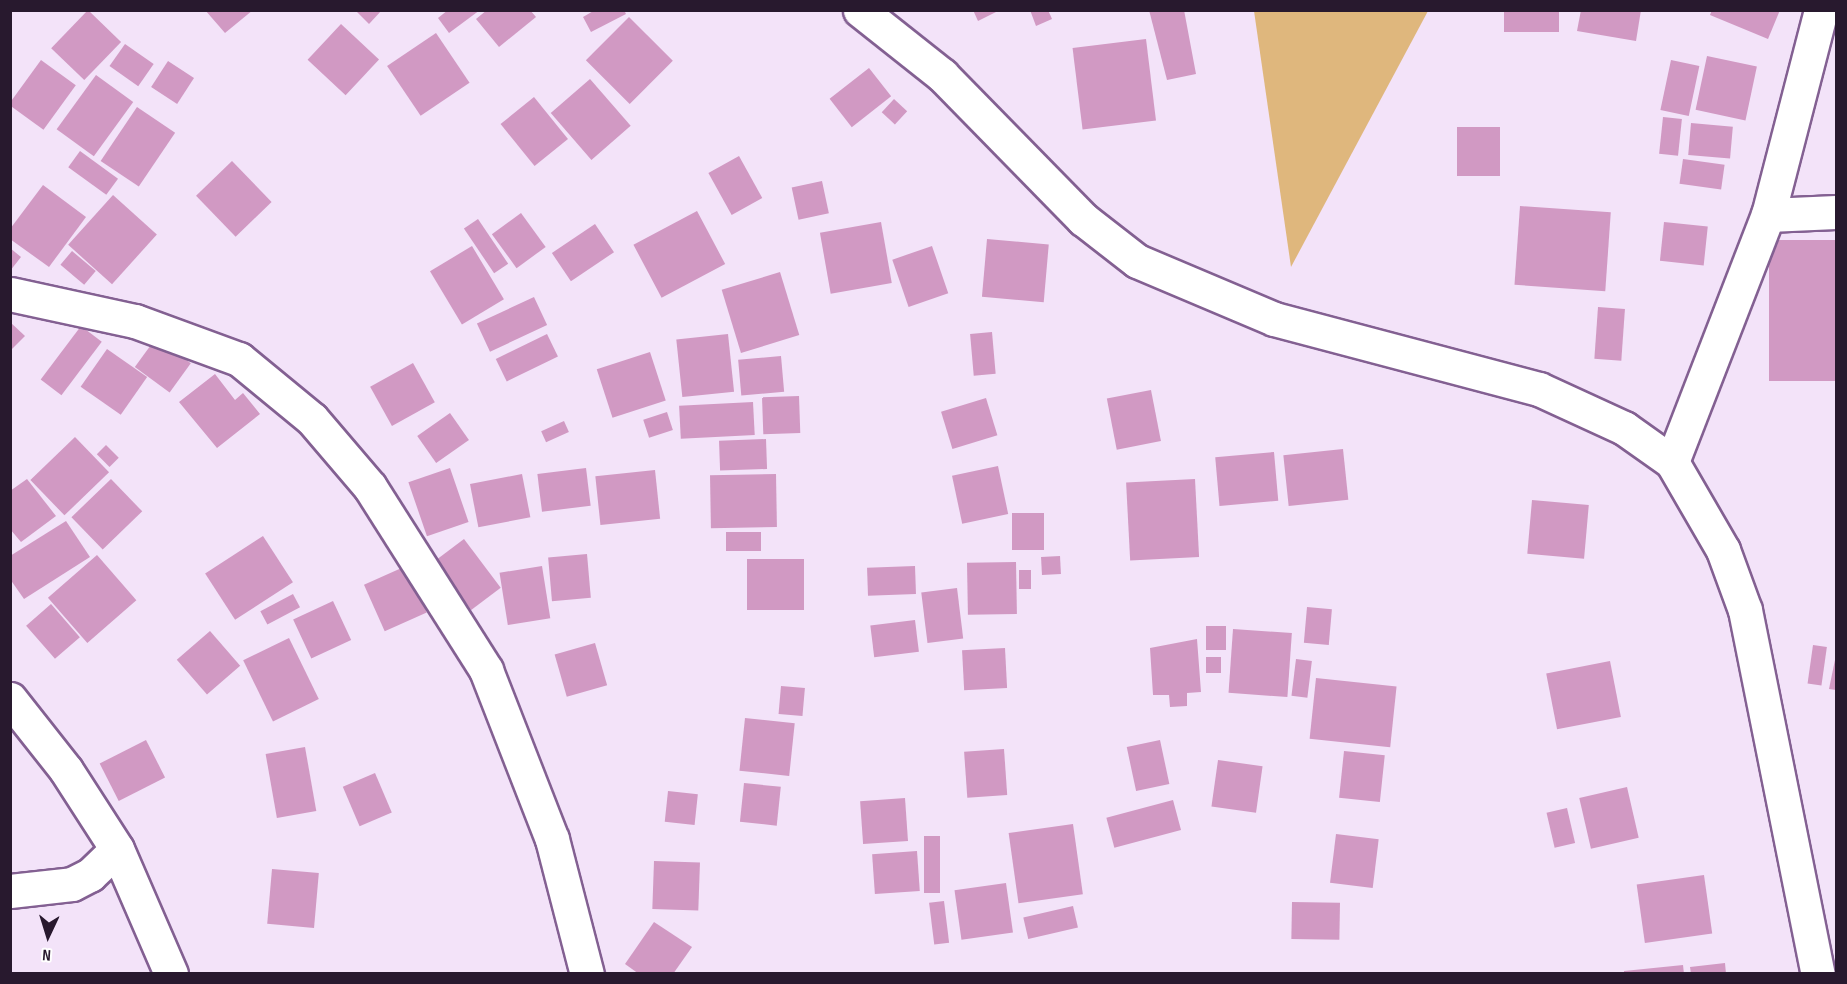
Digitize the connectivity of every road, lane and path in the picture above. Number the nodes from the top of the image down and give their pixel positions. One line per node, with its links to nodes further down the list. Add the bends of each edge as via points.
1 (860, 10): 6 (street, via 942,75 1083,219 1137,261 1274,319 1539,389 1624,428)
2 (1821, 10): 4 (street)
3 (1836, 212): 4 (street)
4 (1768, 215): 6 (street)
5 (10, 294): 11 (street, via 135,321 239,359 312,419 363,479 486,670 552,839)
6 (1672, 462): 12 (street, via 1724,550 1744,610)
7 (10, 699): 8 (street, via 66,770)
8 (117, 849): 9 (street, via 90,875 72,884); 10 (street)
9 (10, 891)
10 (171, 974)
11 (587, 974)
12 (1818, 974)

